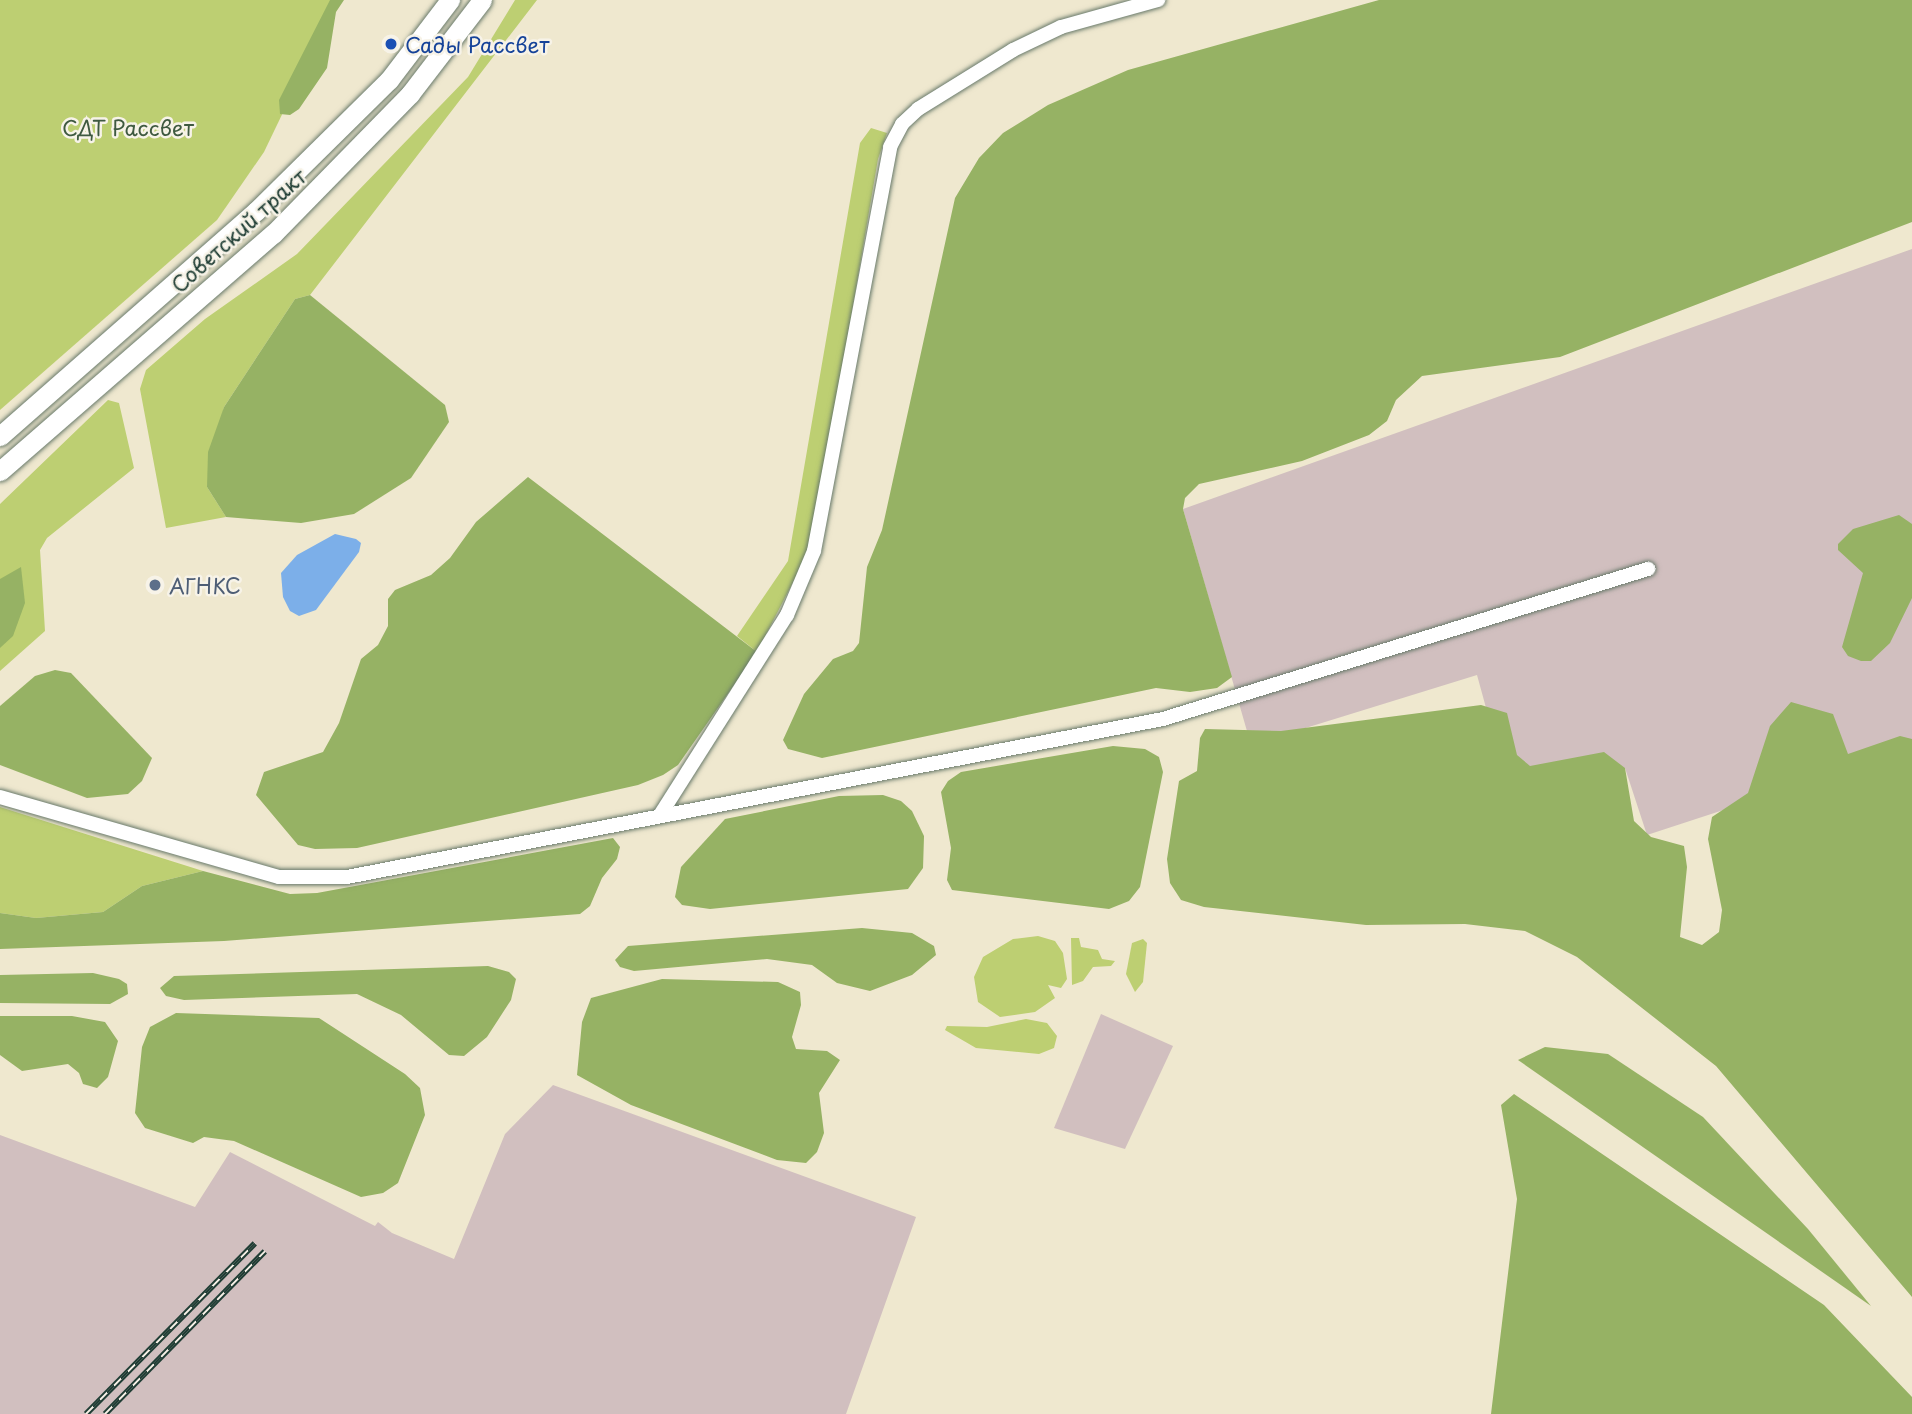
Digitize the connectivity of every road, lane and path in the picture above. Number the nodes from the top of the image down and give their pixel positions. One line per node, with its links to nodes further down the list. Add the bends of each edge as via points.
1 (450, 0): 4 (highway, Советский тракт, via 389,80 265,202)
2 (482, 0): 5 (highway, Советский тракт, via 410,94 273,234)
3 (1158, 0): 8 (street, via 1061,27 1013,50 918,109 902,124 890,147 814,551 787,615)
4 (0, 436)
5 (0, 471)
6 (1648, 569): 8 (street, via 1163,719)
7 (0, 797): 8 (street, via 279,877 347,877)
8 (660, 815)

